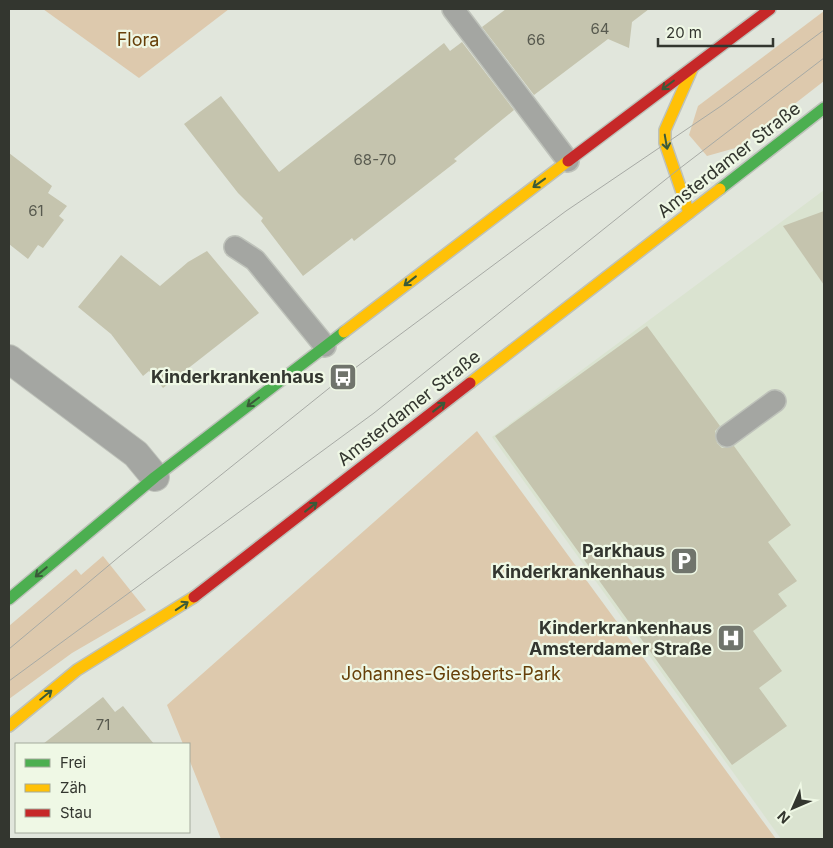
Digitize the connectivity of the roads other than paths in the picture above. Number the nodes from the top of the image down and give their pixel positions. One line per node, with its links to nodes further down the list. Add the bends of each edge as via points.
1 (453, 9): 5 (lane)
2 (770, 9): 3 (main road)
3 (694, 65): 5 (main road, one-way to 5); 6 (main road, one-way to 6, via 665,130 665,143)
4 (824, 108): 6 (main road, Amsterdamer Straße)
5 (568, 161): 8 (main road, one-way to 8)
6 (689, 213): 14 (main road, Amsterdamer Straße, one-way to 6, via 77,670 189,601)
7 (234, 247): 8 (lane, via 255,260)
8 (326, 346): 12 (main road, one-way to 12)
9 (9, 359): 12 (street, via 136,454)
10 (775, 401): 11 (lane)
11 (727, 436)
12 (155, 476): 13 (main road, one-way to 13)
13 (9, 599)
14 (9, 726)

